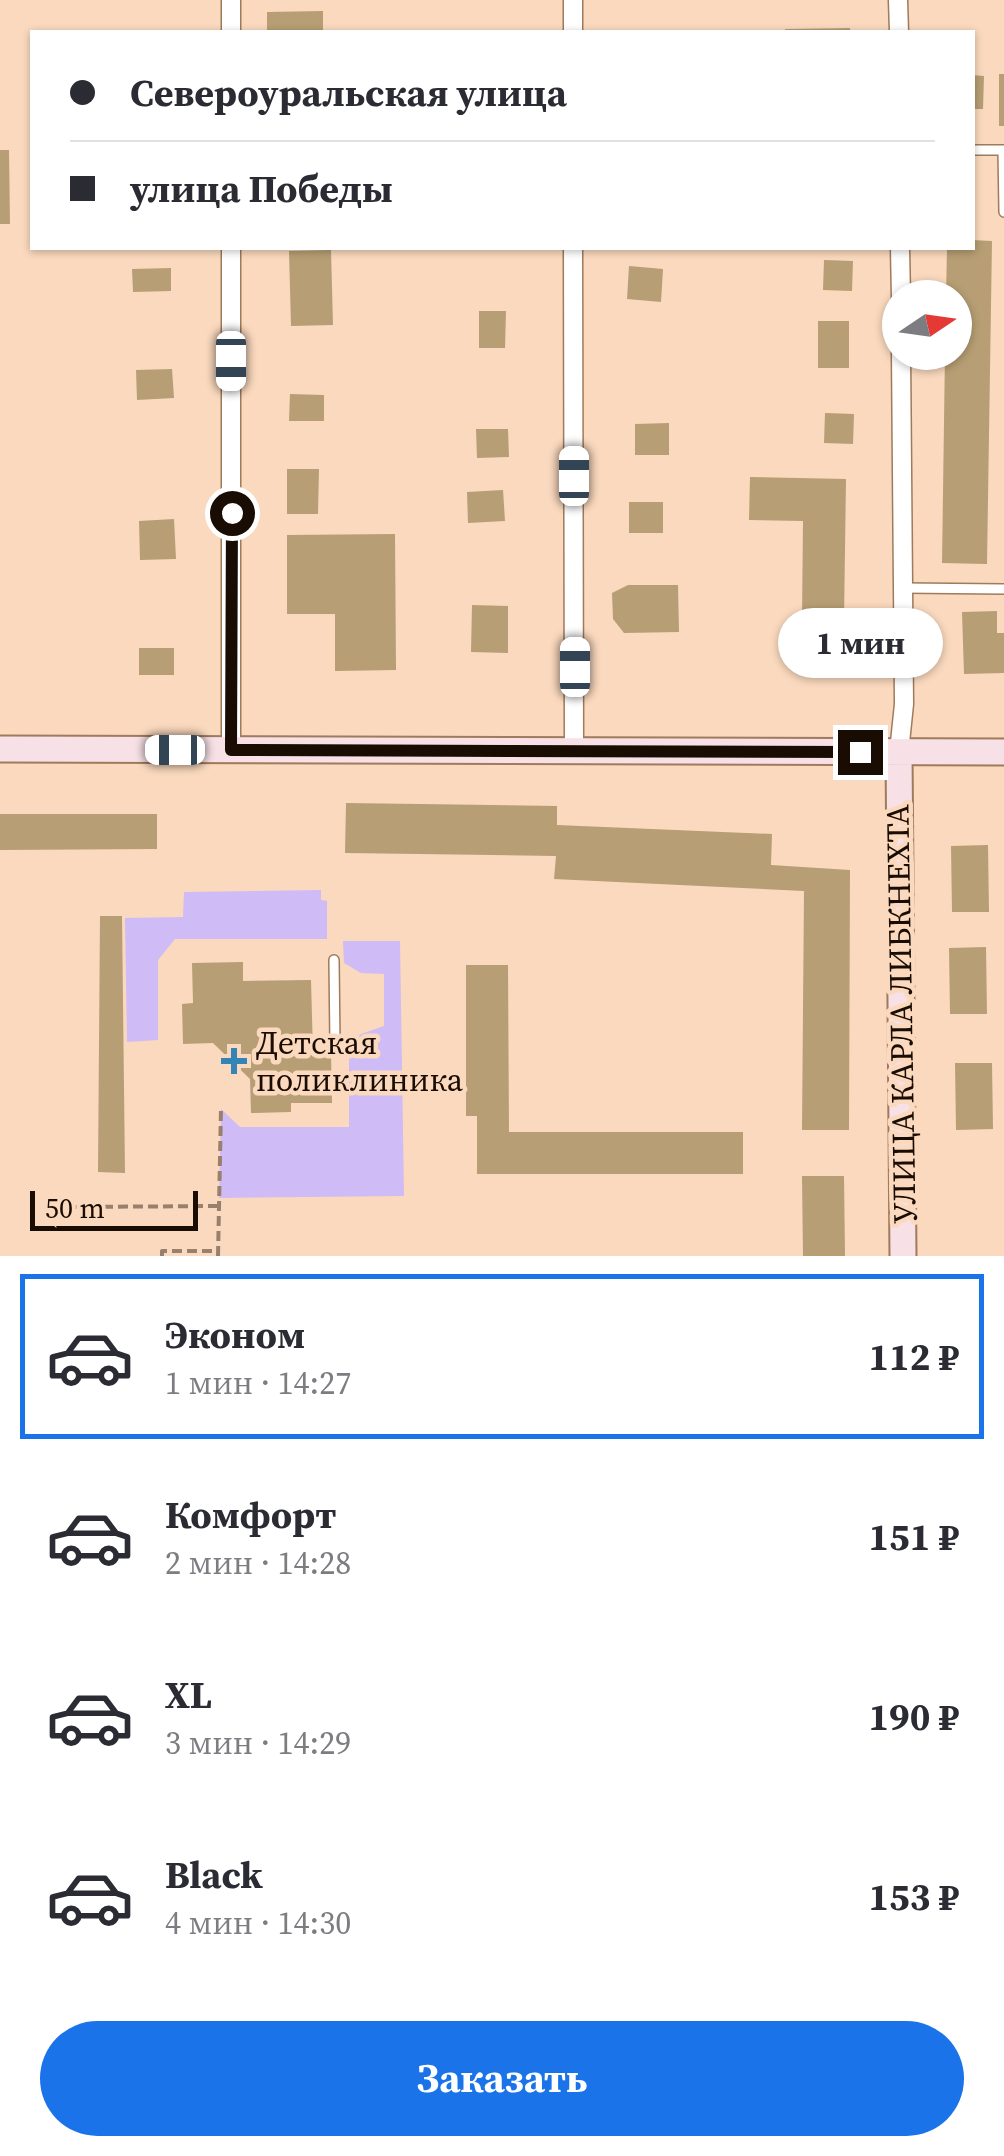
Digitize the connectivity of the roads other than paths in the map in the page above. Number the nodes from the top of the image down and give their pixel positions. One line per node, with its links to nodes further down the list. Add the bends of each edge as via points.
1 (231, 0): 4 (street)
2 (572, 0): 5 (street)
3 (898, 0): 6 (street)
4 (231, 30)
5 (573, 30)
6 (898, 30)
7 (975, 150): 8 (lane)
8 (1004, 150): 9 (lane)
9 (1004, 212)
10 (231, 250): 18 (street)
11 (573, 250): 19 (street)
12 (900, 250): 13 (street)
13 (900, 280)
14 (901, 370): 15 (street, УЛИЦА КАРЛА ЛИБКНЕХТА)
15 (902, 588): 16 (lane); 20 (street, УЛИЦА КАРЛА ЛИБКНЕХТА)
16 (1004, 589)
17 (0, 749): 18 (main road)
18 (231, 750): 19 (main road)
19 (574, 752): 20 (main road)
20 (899, 752): 21 (main road); 24 (main road, УЛИЦА КАРЛА ЛИБКНЕХТА)
21 (1004, 752)
22 (334, 960): 23 (lane)
23 (335, 1045)
24 (903, 1256)

